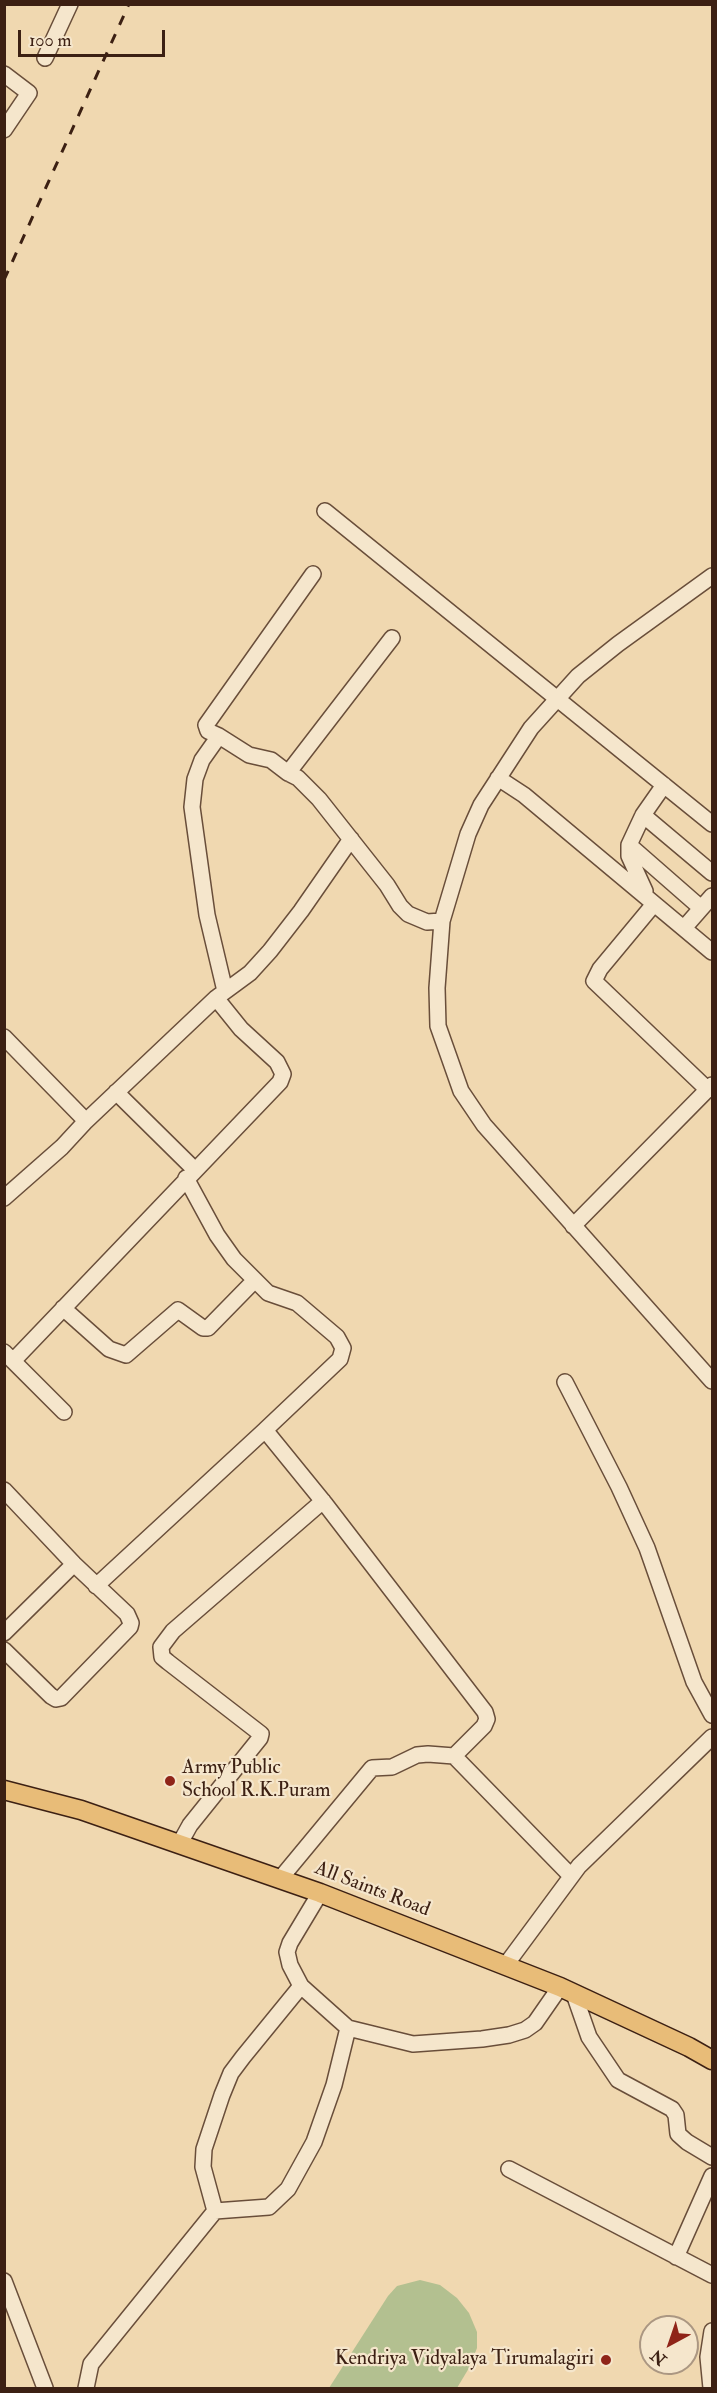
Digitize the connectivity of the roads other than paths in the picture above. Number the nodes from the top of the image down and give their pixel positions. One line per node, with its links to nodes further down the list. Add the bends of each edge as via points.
1 (70, 4): 2 (street)
2 (45, 58)
3 (4, 74): 4 (street, via 29,93)
4 (4, 130)
5 (325, 511): 9 (street)
6 (313, 574): 10 (street, via 208,719 208,730)
7 (712, 576): 9 (street, via 618,644 578,676)
8 (392, 638): 11 (street)
9 (558, 699): 12 (street, via 531,728); 13 (street)
10 (219, 736): 11 (street); 25 (street, via 202,760 192,807)
11 (288, 772): 16 (street, via 319,799)
12 (498, 778): 20 (street, via 524,795); 22 (street, via 468,834)
13 (664, 785): 14 (street); 15 (street)
14 (643, 815): 17 (street); 18 (street)
15 (712, 824)
16 (351, 839): 22 (street, via 408,914 427,922); 25 (street, via 270,951 250,973)
17 (629, 844): 20 (street, via 635,872); 21 (street)
18 (712, 873)
19 (712, 896): 21 (street)
20 (652, 902): 23 (street); 27 (street, via 594,981)
21 (701, 908): 23 (street)
22 (442, 921): 32 (street, via 438,1026 461,1091 484,1125)
23 (684, 928): 24 (street)
24 (712, 952)
25 (220, 995): 28 (street); 30 (street, via 242,1029 277,1062 283,1074 280,1082)
26 (4, 1038): 29 (street)
27 (710, 1087): 32 (street)
28 (116, 1092): 29 (street); 30 (street)
29 (86, 1121): 31 (street)
30 (190, 1174): 33 (street, via 217,1235); 34 (street)
31 (4, 1198)
32 (573, 1226): 36 (street)
33 (255, 1280): 34 (street, via 208,1328 202,1328 178,1310 126,1355 109,1349); 39 (street, via 268,1293 297,1302 337,1337 343,1348 340,1359)
34 (63, 1308): 35 (street)
35 (9, 1356): 38 (street)
36 (712, 1381)
37 (565, 1382): 46 (street, via 647,1548 694,1682)
38 (64, 1412)
39 (266, 1430): 41 (street); 43 (street)
40 (4, 1490): 42 (street)
41 (323, 1501): 48 (street, via 485,1712 484,1726); 50 (street, via 161,1647 162,1657 261,1734)
42 (74, 1564): 43 (street); 44 (street)
43 (96, 1586): 45 (street, via 127,1614 130,1627 65,1695 56,1699 51,1696)
44 (7, 1626)
45 (4, 1650)
46 (712, 1715)
47 (712, 1737): 51 (street)
48 (454, 1756): 51 (street); 52 (street, via 417,1755 392,1767 372,1768)
49 (4, 1790): 50 (main road, All Saints Road, via 81,1810)
50 (180, 1843): 52 (main road, All Saints Road)
51 (571, 1876): 54 (street)
52 (280, 1879): 53 (main road, All Saints Road)
53 (320, 1893): 54 (main road, All Saints Road); 55 (street, via 287,1952)
54 (505, 1966): 56 (main road, All Saints Road)
55 (301, 1986): 57 (street); 62 (street, via 231,2073 222,2095 203,2158)
56 (567, 1991): 57 (street, via 535,2023 509,2035 413,2044); 58 (main road, All Saints Road); 59 (street, via 595,2048 618,2080 672,2109 678,2134)
57 (348, 2028): 62 (street, via 314,2142 288,2189 269,2208)
58 (712, 2060)
59 (712, 2157)
60 (509, 2169): 63 (street)
61 (712, 2176): 63 (street)
62 (214, 2211): 69 (street, via 91,2364)
63 (676, 2257): 64 (street)
64 (712, 2275)
65 (4, 2282): 68 (street)
66 (712, 2331): 67 (street)
67 (710, 2352): 70 (street)
68 (45, 2388)
69 (86, 2388)
70 (711, 2388)

